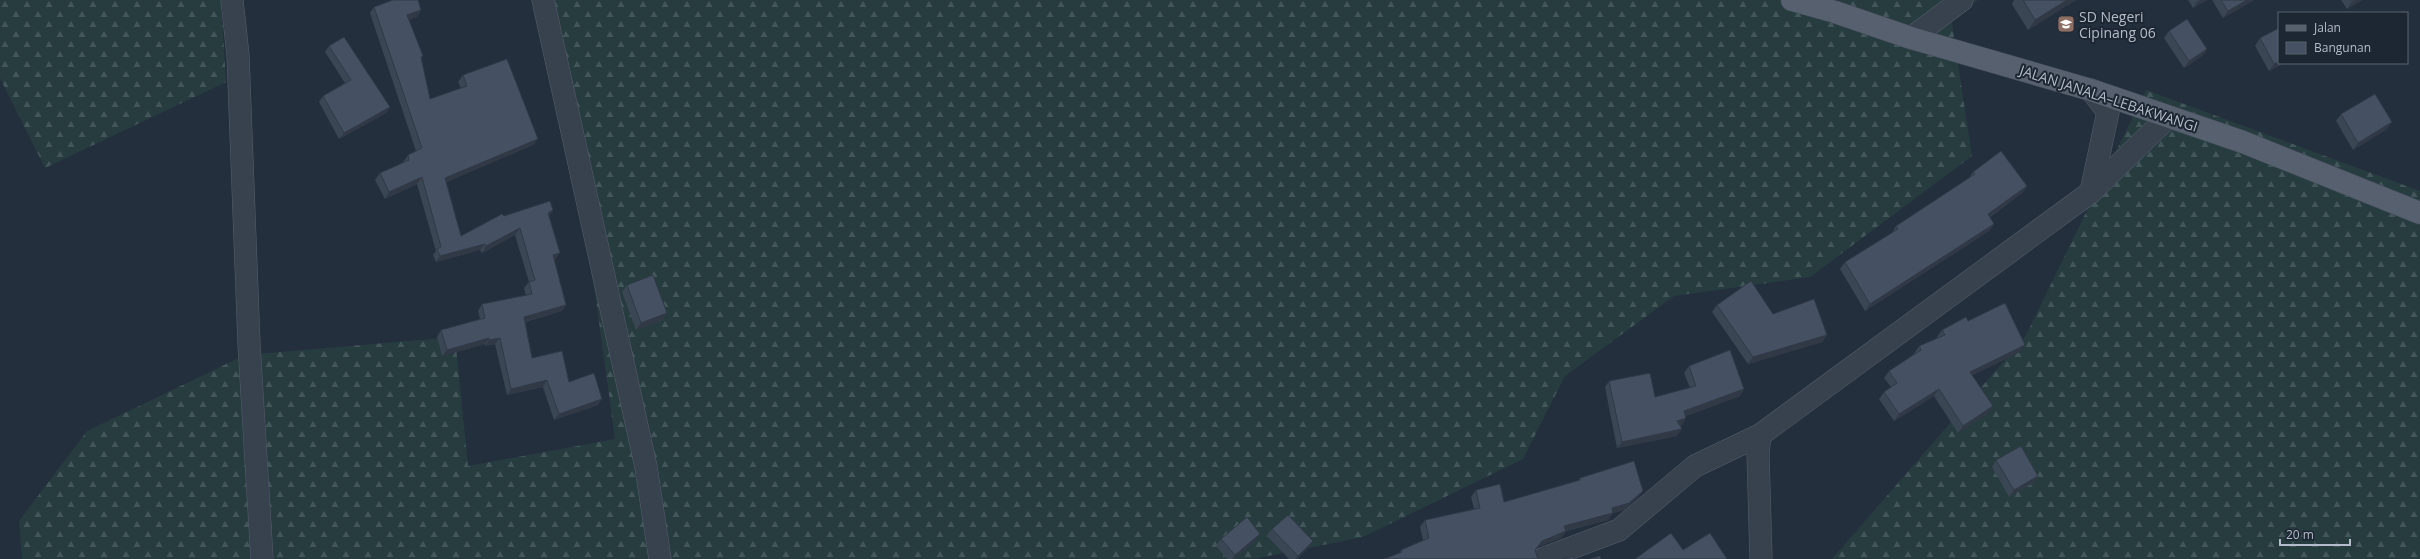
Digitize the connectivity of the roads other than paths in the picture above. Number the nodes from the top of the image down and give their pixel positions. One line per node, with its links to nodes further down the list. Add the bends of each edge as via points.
1 (232, 0): 11 (street, via 238,54 249,344)
2 (543, 0): 12 (street, via 646,467)
3 (1792, 0): 5 (main road, JALAN JANALA–LEBAKWANGI)
4 (1962, 0): 5 (street)
5 (1911, 38): 6 (main road, JALAN JANALA–LEBAKWANGI)
6 (2091, 90): 7 (main road, JALAN JANALA–LEBAKWANGI); 8 (street, via 2108,112)
7 (2168, 117): 8 (street); 9 (main road, JALAN JANALA–LEBAKWANGI, via 2243,142)
8 (2091, 192): 10 (street)
9 (2420, 214)
10 (1760, 435): 13 (street, via 1695,466 1619,530); 14 (street, via 1758,453)
11 (262, 559)
12 (660, 559)
13 (1542, 559)
14 (1761, 559)

